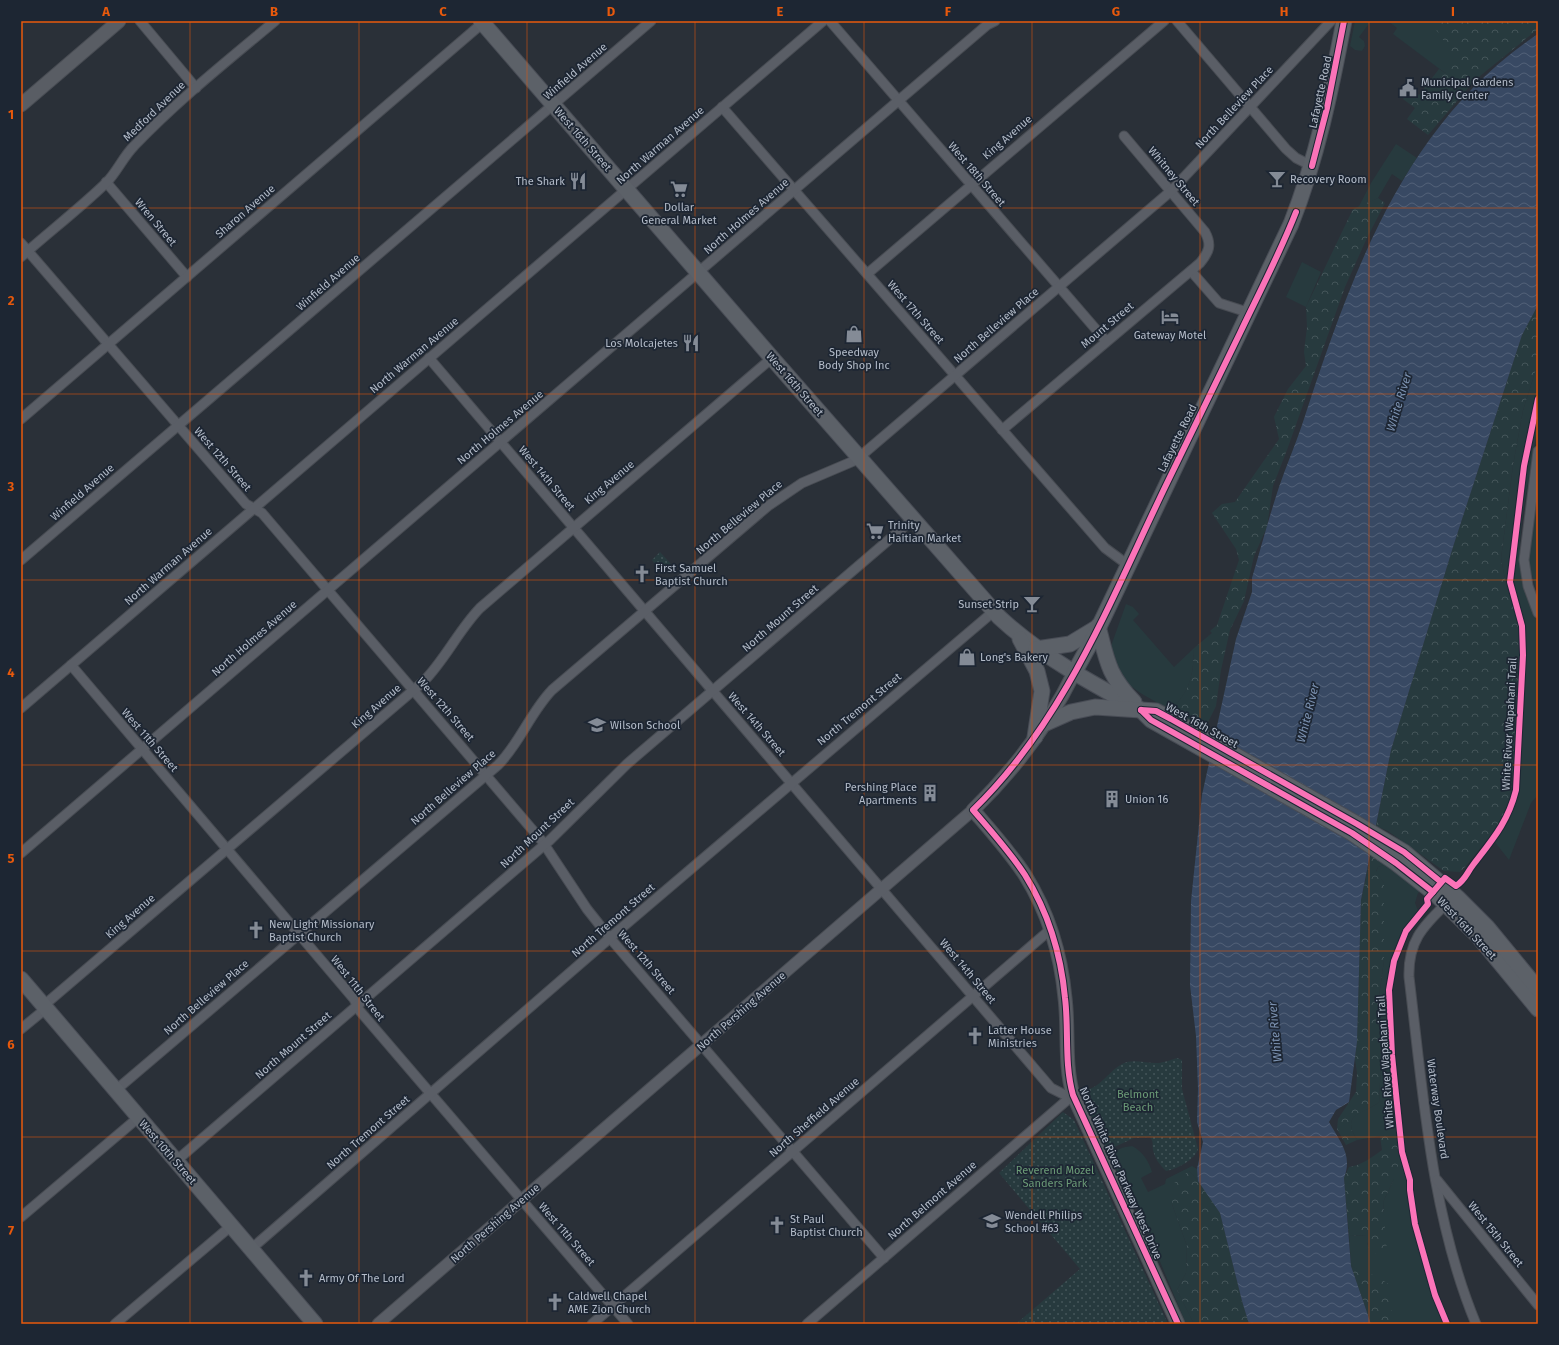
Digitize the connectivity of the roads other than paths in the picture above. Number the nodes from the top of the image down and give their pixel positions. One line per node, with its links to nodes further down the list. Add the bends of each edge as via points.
1 (119, 21): 15 (main road)
2 (140, 21): 13 (street)
3 (275, 21): 13 (street, Medford Avenue)
4 (651, 21): 16 (street, Winfield Avenue)
5 (823, 21): 17 (street, North Warman Avenue)
6 (830, 21): 14 (street, West 18th Street)
7 (995, 21): 14 (street, North Holmes Avenue)
8 (1164, 21): 22 (street, King Avenue)
9 (1177, 21): 18 (street)
10 (1331, 21): 18 (street, North Belleview Place)
11 (1344, 21): 20 (main road, Lafayette Road, via 1327,108)
12 (483, 22): 16 (main road, West 16th Street); 32 (street, Sharon Avenue)
13 (196, 88): 21 (street, Medford Avenue, via 132,148)
14 (898, 101): 22 (street, West 18th Street); 24 (street, North Holmes Avenue)
15 (21, 104)
16 (553, 105): 23 (main road, West 16th Street); 41 (street, Winfield Avenue)
17 (722, 107): 23 (street, North Warman Avenue); 24 (street, West 17th Street)
18 (1250, 108): 20 (street, via 1292,155); 25 (street, North Belleview Place)
19 (1124, 136): 25 (street, Whitney Street)
20 (1312, 166): 34 (main road, Lafayette Road, via 1288,231)
21 (106, 182): 28 (street, Medford Avenue); 32 (street, Wren Street)
22 (970, 185): 31 (street, King Avenue); 33 (street, West 18th Street)
23 (627, 189): 30 (main road, West 16th Street); 37 (street, North Warman Avenue)
24 (795, 190): 30 (street, North Holmes Avenue); 31 (street, West 17th Street)
25 (1171, 191): 26 (street, Whitney Street); 33 (street, North Belleview Place)
26 (1205, 232): 29 (street, Mount Street, via 1210,245 1208,252)
27 (21, 244): 28 (street, West 12th Street)
28 (24, 254): 36 (street, West 12th Street)
29 (1191, 270): 34 (street, via 1219,303); 35 (street, Mount Street)
30 (699, 273): 38 (main road, West 16th Street); 43 (street, North Holmes Avenue)
31 (867, 274): 39 (street, West 17th Street)
32 (186, 277): 36 (street, Sharon Avenue)
33 (1059, 287): 35 (street, West 18th Street); 39 (street, North Belleview Place)
34 (1250, 313): 50 (main road, Lafayette Road)
35 (1106, 341): 42 (street, Mount Street)
36 (108, 344): 40 (street, Sharon Avenue); 41 (street, West 12th Street)
37 (429, 358): 43 (street, West 14th Street); 46 (street, North Warman Avenue)
38 (772, 358): 45 (main road, West 16th Street); 48 (street, King Avenue)
39 (956, 375): 42 (street, West 17th Street); 45 (street, North Belleview Place)
40 (21, 419)
41 (179, 426): 46 (street, West 12th Street, via 246,504); 49 (street, Winfield Avenue)
42 (1002, 430): 50 (street, West 17th Street, via 1105,548)
43 (500, 442): 48 (street, West 14th Street); 51 (street, North Holmes Avenue)
44 (1538, 451): 54 (street, via 1525,548 1529,590)
45 (859, 458): 47 (main road, West 16th Street); 52 (street, North Belleview Place, via 850,464 808,479 779,496)
46 (254, 508): 51 (street, West 12th Street, via 262,513); 58 (street, North Warman Avenue)
47 (912, 520): 53 (main road, West 16th Street); 61 (street, North Mount Street)
48 (574, 528): 52 (street, West 14th Street); 60 (street, King Avenue, via 478,611 438,665)
49 (21, 560)
50 (1128, 565): 55 (main road, Lafayette Road)
51 (328, 589): 60 (street, West 12th Street); 65 (street, North Holmes Avenue)
52 (645, 612): 61 (street, West 14th Street); 66 (street, North Belleview Place, via 547,696 509,754)
53 (993, 612): 56 (main road, West 16th Street); 67 (street, North Tremont Street)
54 (1538, 613)
55 (1098, 626): 57 (main road, via 1070,644); 59 (main road, Lafayette Road); 63 (main road, via 1110,672)
56 (1018, 634): 57 (main road, West 16th Street); 64 (main road, via 1037,671 1042,691)
57 (1036, 649): 59 (main road, West 16th Street)
58 (70, 665): 62 (street, North Warman Avenue); 65 (street, West 11th Street)
59 (1074, 673): 63 (main road, West 16th Street); 64 (main road, North Pershing Avenue, via 1055,709)
60 (413, 690): 66 (street, West 12th Street); 70 (street, King Avenue)
61 (713, 691): 67 (street, West 14th Street); 69 (street, North Mount Street, via 615,775)
62 (21, 708)
63 (1141, 710): 64 (main road, via 1095,707 1071,712); 72 (main road, West 16th Street, via 1156,711 1168,723 1357,824)
64 (1040, 730): 68 (main road, North Pershing Avenue, via 1012,770)
65 (142, 749): 70 (street, West 11th Street); 71 (street, North Holmes Avenue)
66 (487, 775): 69 (street, West 12th Street); 76 (street, North Belleview Place)
67 (792, 783): 73 (street, West 14th Street); 77 (street, North Tremont Street)
68 (973, 810): 73 (street, North Pershing Avenue); 75 (main road, North White River Parkway West Drive, via 1024,874)
69 (545, 845): 77 (street, West 12th Street, via 587,909); 81 (street, North Mount Street)
70 (227, 849): 76 (street, West 11th Street); 82 (street, King Avenue)
71 (21, 853)
72 (1400, 857): 74 (main road, West 16th Street); 79 (main road, West 16th Street, via 1458,898 1487,927)
73 (882, 889): 80 (street, West 14th Street); 85 (street, North Pershing Avenue)
74 (1446, 904): 83 (main road, West 16th Street, via 1478,936); 92 (street, Waterway Boulevard, via 1419,933 1412,947 1408,965)
75 (1051, 929): 80 (street, North Sheffield Avenue); 88 (main road, North White River Parkway West Drive, via 1064,984 1068,1065)
76 (299, 934): 81 (street, West 11th Street); 86 (street, North Belleview Place)
77 (610, 938): 85 (street, West 12th Street); 87 (street, North Tremont Street)
78 (21, 979): 82 (main road, West 10th Street)
79 (1538, 989)
80 (973, 996): 88 (street, West 14th Street, via 1051,1088 1065,1095); 90 (street, North Sheffield Avenue)
81 (357, 1005): 87 (street, West 11th Street); 91 (street, North Mount Street)
82 (45, 1008): 84 (street, King Avenue); 86 (main road, West 10th Street)
83 (1538, 1009)
84 (21, 1029)
85 (702, 1045): 90 (street, West 12th Street); 93 (street, North Pershing Avenue)
86 (116, 1090): 89 (main road, West 10th Street)
87 (431, 1094): 93 (street, West 11th Street); 96 (street, North Tremont Street)
88 (1073, 1095): 97 (street, North Belmont Avenue); 106 (main road, North White River Parkway West Drive)
89 (139, 1117): 91 (main road, West 10th Street); 94 (street)
90 (793, 1151): 97 (street, West 12th Street); 99 (street, North Sheffield Avenue)
91 (176, 1161): 95 (main road, West 10th Street)
92 (1436, 1178): 98 (street, West 15th Street); 107 (street, Waterway Boulevard, via 1451,1248)
93 (521, 1200): 99 (street, West 11th Street); 102 (street, North Pershing Avenue)
94 (21, 1217)
95 (231, 1226): 96 (main road, West 10th Street); 100 (street)
96 (251, 1249): 101 (main road, West 10th Street)
97 (884, 1258): 105 (street, North Belmont Avenue)
98 (1538, 1305)
99 (613, 1306): 103 (street, North Sheffield Avenue); 104 (street, West 11th Street)
100 (116, 1324)
101 (315, 1324)
102 (378, 1324)
103 (592, 1324)
104 (628, 1324)
105 (807, 1324)
106 (1178, 1324)
107 (1476, 1324)

